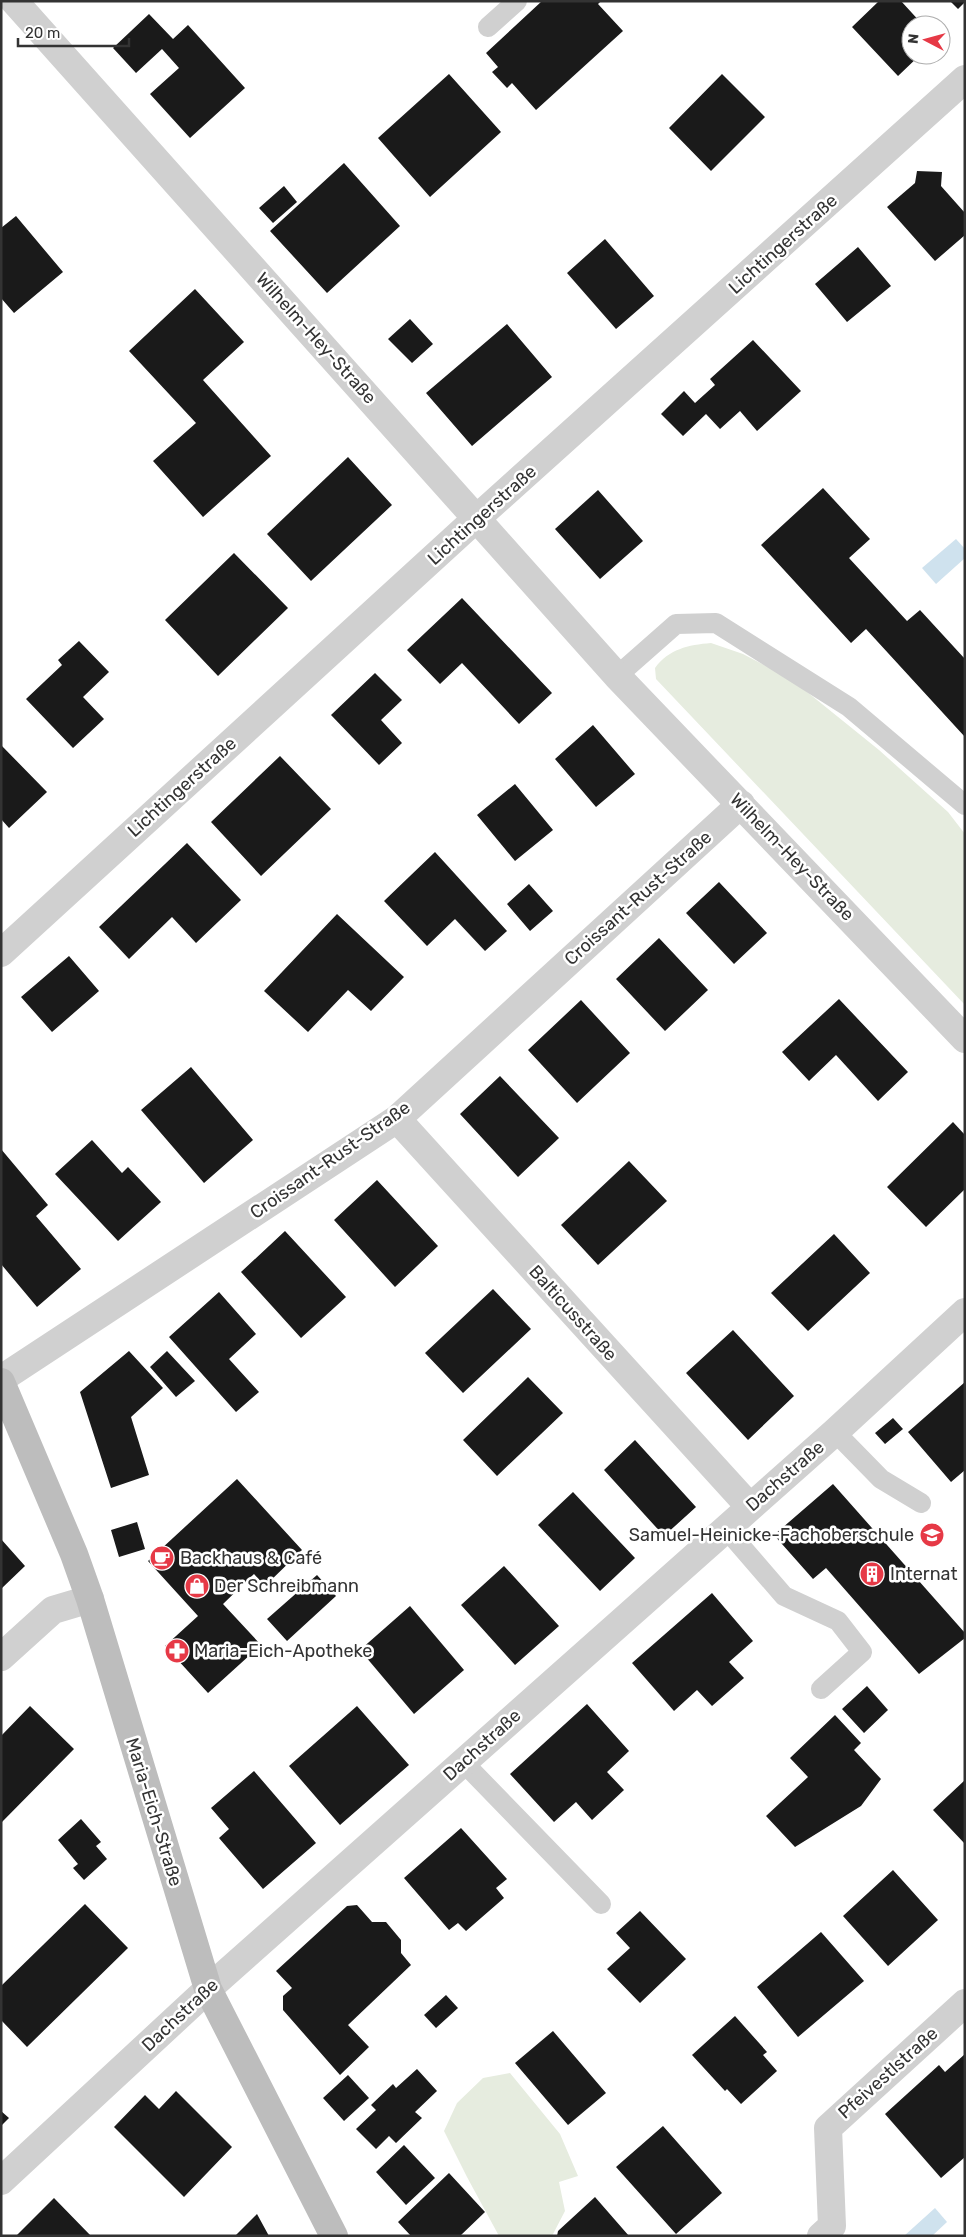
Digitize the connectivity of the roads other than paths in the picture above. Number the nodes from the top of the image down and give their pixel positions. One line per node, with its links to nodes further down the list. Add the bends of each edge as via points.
1 (14, 1): 5 (street, Wilhelm-Hey-Straße)
2 (517, 1): 3 (lane)
3 (488, 27)
4 (965, 80): 5 (street, Lichtingerstraße)
5 (477, 518): 6 (street, Wilhelm-Hey-Straße); 9 (street, Lichtingerstraße)
6 (617, 676): 7 (street, Wilhelm-Hey-Straße); 8 (lane, via 676,624 716,623 849,707)
7 (741, 804): 10 (street, Wilhelm-Hey-Straße); 11 (street, Croissant-Rust-Straße)
8 (965, 805)
9 (1, 953)
10 (965, 1040)
11 (397, 1119): 13 (street, Croissant-Rust-Straße); 16 (street, Balticusstraße)
12 (965, 1312): 14 (street, Dachstraße)
13 (1, 1381): 18 (street, Maria-Eich-Straße)
14 (835, 1432): 15 (lane, via 881,1479); 16 (street, Dachstraße)
15 (921, 1503)
16 (750, 1507): 17 (street, Dachstraße)
17 (726, 1529): 20 (lane, via 784,1596 838,1622 862,1652); 21 (street, Dachstraße)
18 (90, 1599): 19 (street, via 53,1610); 23 (street, Maria-Eich-Straße)
19 (1, 1657)
20 (821, 1689)
21 (463, 1762): 22 (lane); 23 (street, Dachstraße)
22 (601, 1904)
23 (208, 1989): 25 (street, Dachstraße); 27 (street, Maria-Eich-Straße)
24 (965, 2003): 26 (street, Pfeivestlstraße, via 828,2128)
25 (1, 2181)
26 (831, 2232)
27 (331, 2234)

